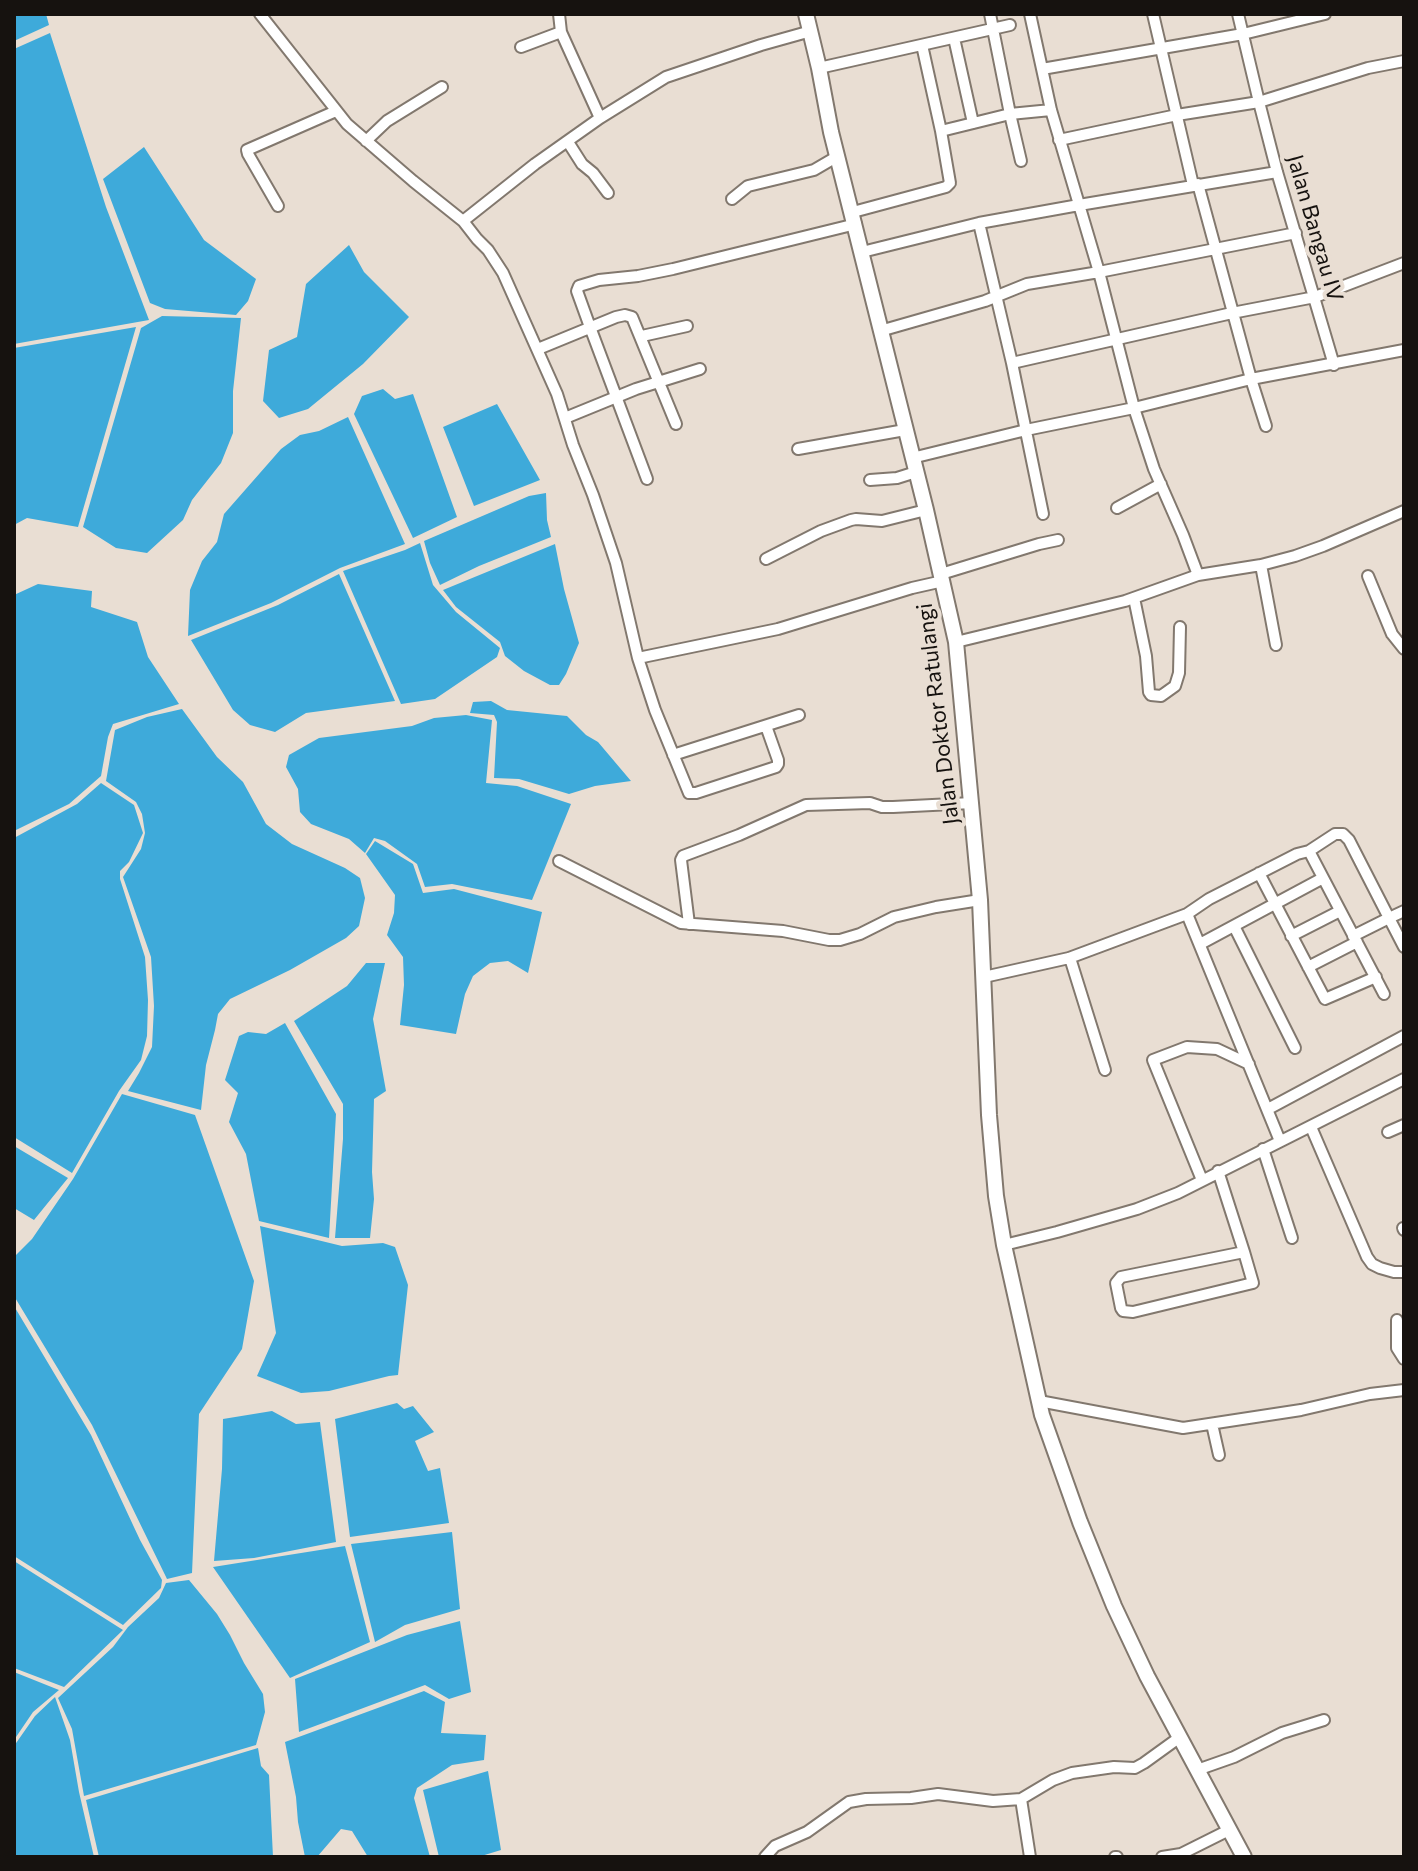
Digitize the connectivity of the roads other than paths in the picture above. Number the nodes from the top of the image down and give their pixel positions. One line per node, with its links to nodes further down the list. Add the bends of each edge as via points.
1 (260, 14): 24 (street)
2 (559, 14): 12 (street)
3 (806, 14): 11 (highway, Jalan Doktor Ratulangi)
4 (990, 14): 10 (street)
5 (1030, 14): 20 (street)
6 (1153, 14): 17 (street)
7 (1238, 14): 13 (street, Jalan Bangau IV)
8 (1325, 14): 13 (street)
9 (1010, 25): 10 (street)
10 (994, 29): 14 (street); 25 (street)
11 (811, 31): 19 (highway, Jalan Doktor Ratulangi); 27 (street, via 666,77)
12 (561, 32): 16 (street); 27 (street)
13 (1243, 34): 17 (street); 22 (street, Jalan Bangau IV)
14 (954, 38): 15 (street); 28 (street)
15 (922, 45): 19 (street); 29 (street)
16 (521, 47)
17 (1161, 48): 20 (street); 26 (street)
18 (1404, 61): 22 (street)
19 (819, 68): 33 (highway, Jalan Doktor Ratulangi)
20 (1042, 69): 23 (street)
21 (442, 87): 31 (street, via 387,121)
22 (1259, 102): 26 (street); 35 (street, Jalan Bangau IV)
23 (1051, 110): 25 (street); 30 (street)
24 (336, 111): 31 (street); 40 (street, via 247,150)
25 (1010, 114): 28 (street); 34 (street)
26 (1177, 115): 30 (street); 36 (street)
27 (600, 118): 32 (street)
28 (973, 123): 29 (street)
29 (941, 131): 41 (street, via 949,186)
30 (1059, 140): 39 (street)
31 (366, 141): 42 (street)
32 (568, 142): 37 (street); 42 (street)
33 (838, 156): 38 (street, via 814,170 748,186); 41 (highway, Jalan Doktor Ratulangi)
34 (1021, 161)
35 (1277, 172): 36 (street); 44 (street, Jalan Bangau IV)
36 (1196, 185): 39 (street); 45 (street)
37 (608, 193)
38 (732, 199)
39 (1079, 205): 43 (street); 48 (street)
40 (278, 206)
41 (854, 218): 46 (highway, Jalan Doktor Ratulangi); 53 (street, via 673,269 581,284 577,291)
42 (463, 221): 57 (street, via 495,260)
43 (979, 223): 46 (street); 49 (street)
44 (1296, 233): 45 (street); 50 (street, Jalan Bangau IV)
45 (1215, 249): 48 (street); 51 (street)
46 (862, 252): 54 (highway, Jalan Doktor Ratulangi)
47 (1404, 263): 50 (street)
48 (1099, 272): 49 (street, via 1027,284); 56 (street)
49 (997, 295): 54 (street); 59 (street)
50 (1315, 297): 51 (street); 60 (street, Jalan Bangau IV)
51 (1232, 313): 56 (street); 62 (street)
52 (687, 326): 55 (street)
53 (590, 327): 55 (street, via 629,315); 57 (street); 64 (street)
54 (880, 331): 69 (highway, Jalan Doktor Ratulangi)
55 (642, 336): 63 (street)
56 (1116, 340): 59 (street); 65 (street)
57 (538, 349): 66 (street)
58 (1404, 350): 60 (street)
59 (1012, 363): 70 (street)
60 (1334, 365): 62 (street)
61 (700, 369): 63 (street)
62 (1251, 379): 65 (street); 68 (street)
63 (659, 381): 64 (street); 67 (street)
64 (615, 397): 66 (street); 73 (street)
65 (1134, 408): 70 (street); 75 (street)
66 (565, 418): 91 (street, via 613,553)
67 (676, 424)
68 (1266, 426)
69 (905, 430): 71 (street); 72 (highway, Jalan Doktor Ratulangi)
70 (1026, 430): 72 (street); 79 (street)
71 (798, 449)
72 (914, 465): 74 (street, via 897,478); 77 (highway, Jalan Doktor Ratulangi)
73 (647, 479)
74 (870, 480)
75 (1161, 484): 76 (street); 83 (street)
76 (1117, 508)
77 (926, 510): 81 (street, via 882,521 842,523); 85 (highway, Jalan Doktor Ratulangi)
78 (1404, 511): 82 (street, via 1323,546)
79 (1043, 514)
80 (1058, 540): 85 (street)
81 (766, 559)
82 (1261, 565): 83 (street); 89 (street)
83 (1198, 575): 86 (street)
84 (1368, 576): 90 (street, via 1392,634)
85 (942, 577): 88 (highway, Jalan Doktor Ratulangi); 91 (street, via 778,629)
86 (1134, 598): 87 (street, via 1151,695 1161,696 1175,686); 88 (street)
87 (1180, 627)
88 (956, 642): 95 (highway, Jalan Doktor Ratulangi)
89 (1276, 645)
90 (1404, 649)
91 (638, 658): 94 (street)
92 (799, 715): 93 (street)
93 (766, 726): 94 (street); 94 (street, via 778,764 696,793 689,793)
94 (673, 755)
95 (972, 803): 100 (highway, Jalan Doktor Ratulangi); 106 (street, via 806,805 683,856)
96 (1309, 851): 98 (street); 99 (street); 105 (street, via 1343,834)
97 (559, 861): 106 (street)
98 (1259, 873): 101 (street); 104 (street)
99 (1323, 878): 101 (street); 102 (street)
100 (980, 900): 106 (street, via 894,917 840,940); 114 (highway, Jalan Doktor Ratulangi)
101 (1275, 904): 107 (street); 108 (street)
102 (1340, 911): 108 (street); 109 (street)
103 (1404, 911): 105 (street)
104 (1187, 914): 110 (street); 112 (street)
105 (1389, 918): 109 (street); 111 (street)
106 (689, 924)
107 (1234, 926): 110 (street); 118 (street)
108 (1291, 936): 113 (street)
109 (1355, 939): 113 (street); 115 (street)
110 (1200, 944): 119 (street)
111 (1404, 947)
112 (1070, 958): 114 (street); 120 (street)
113 (1308, 967): 115 (street, via 1325,999)
114 (984, 977): 131 (highway, Jalan Doktor Ratulangi, via 989,1115)
115 (1376, 977): 116 (street)
116 (1384, 994)
117 (1404, 1036): 122 (street)
118 (1295, 1048)
119 (1249, 1064): 122 (street); 129 (street, via 1217,1049 1187,1047 1153,1060)
120 (1105, 1070)
121 (1404, 1079): 124 (street)
122 (1268, 1109): 126 (street)
123 (1404, 1125): 125 (street)
124 (1311, 1127): 126 (street); 133 (street, via 1367,1257 1380,1268)
125 (1388, 1132)
126 (1280, 1141): 127 (street)
127 (1263, 1149): 128 (street); 130 (street)
128 (1218, 1171): 129 (street); 132 (street)
129 (1202, 1180): 131 (street, via 1137,1209)
130 (1292, 1238)
131 (1004, 1245): 137 (highway, Jalan Doktor Ratulangi)
132 (1244, 1252): 132 (street, via 1251,1284 1133,1312 1121,1308 1116,1283 1121,1277)
133 (1404, 1272)
134 (1397, 1320): 135 (street, via 1397,1348)
135 (1404, 1359)
136 (1404, 1390): 138 (street)
137 (1039, 1401): 138 (street, via 1175,1428); 141 (highway, Jalan Doktor Ratulangi, via 1114,1606)
138 (1213, 1429): 139 (street)
139 (1219, 1455)
140 (1324, 1720): 142 (street)
141 (1180, 1737): 142 (highway, Jalan Doktor Ratulangi); 143 (street, via 1135,1768 1072,1773)
142 (1197, 1770): 144 (highway, Jalan Doktor Ratulangi)
143 (1021, 1799): 145 (street, via 938,1794 849,1802); 146 (street)
144 (1229, 1830): 147 (street, via 1181,1854); 148 (highway, Jalan Doktor Ratulangi)
145 (765, 1857)
146 (1030, 1857)
147 (1162, 1857)
148 (1244, 1857)

